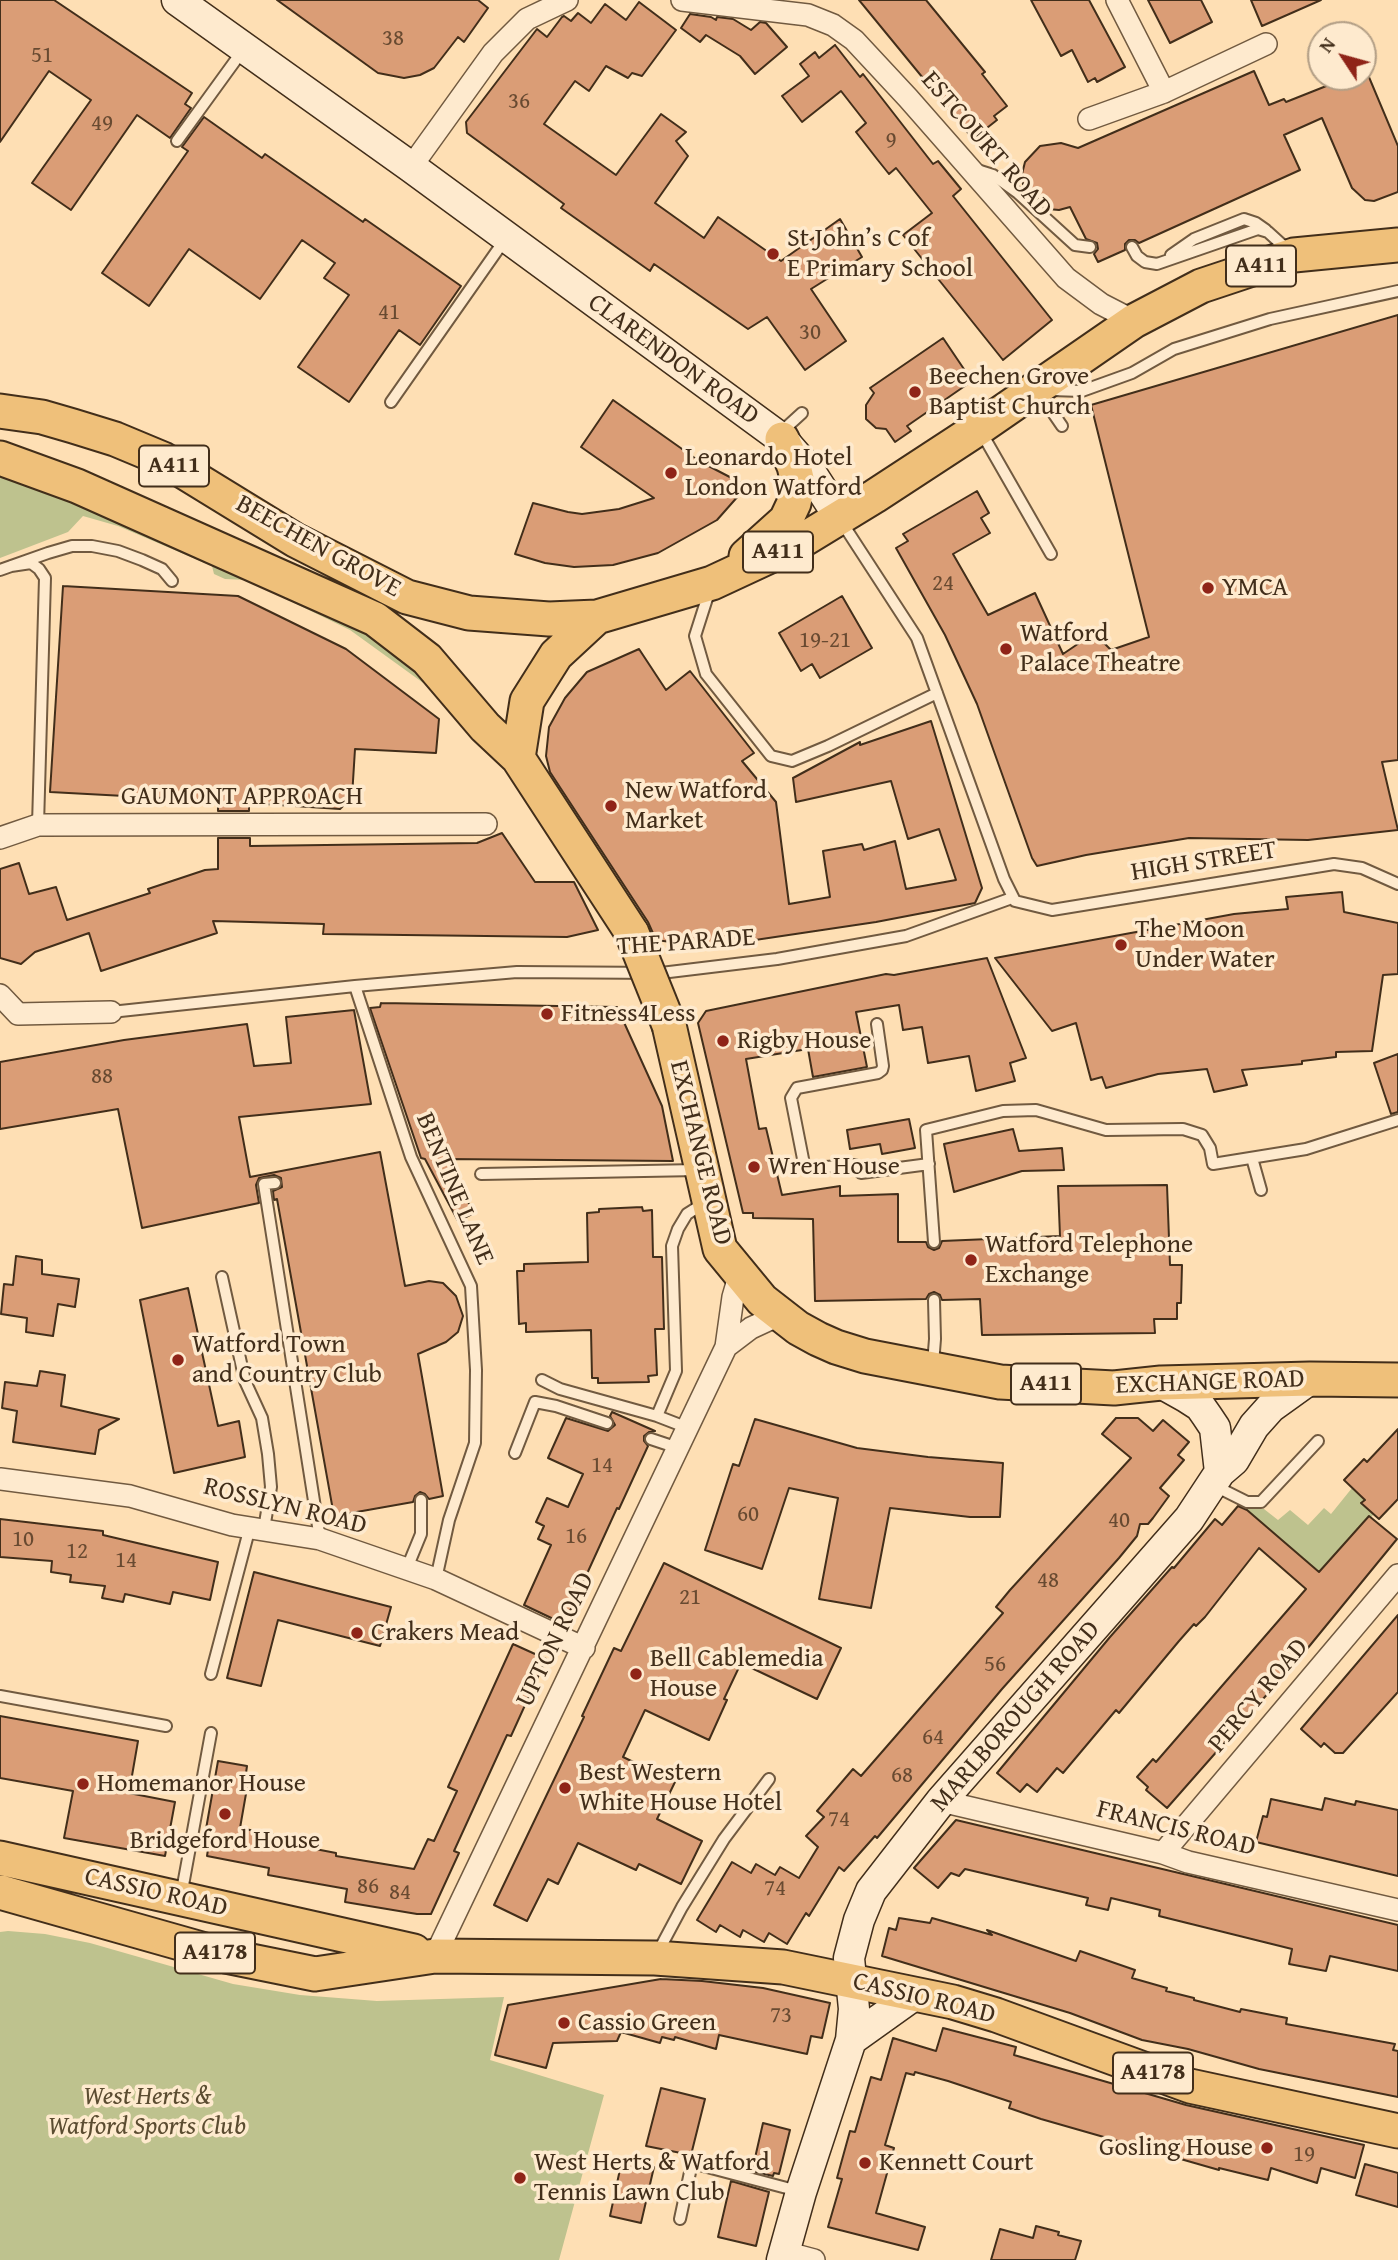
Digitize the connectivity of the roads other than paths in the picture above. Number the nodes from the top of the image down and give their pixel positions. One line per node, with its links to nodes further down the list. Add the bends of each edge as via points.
1 (177, 0): 7 (street, CLARENDON ROAD)
2 (682, 0): 5 (street, ESTCOURT ROAD)
3 (1117, 0): 8 (street)
4 (555, 3): 11 (street, via 527,19 493,53)
5 (808, 7): 12 (street, ESTCOURT ROAD, via 854,40)
6 (1266, 44): 8 (street)
7 (244, 48): 10 (lane); 11 (street, CLARENDON ROAD)
8 (1164, 92): 9 (street)
9 (1089, 119)
10 (177, 141)
11 (411, 167): 13 (street, CLARENDON ROAD)
12 (968, 167): 15 (lane, via 993,175 1066,239); 19 (street, ESTCOURT ROAD, via 1066,278)
13 (506, 238): 21 (lane); 26 (street, CLARENDON ROAD)
14 (1398, 245): 17 (main road, BEECHEN GROVE / A411)
15 (1090, 247)
16 (1132, 247): 17 (lane, via 1145,262 1157,264 1258,229)
17 (1294, 255): 19 (main road, BEECHEN GROVE / A411, via 1201,286)
18 (1398, 291): 20 (lane, via 1270,319 1174,349 1132,373 1082,391)
19 (1134, 321): 20 (main road, BEECHEN GROVE / A411)
20 (1036, 389): 24 (lane); 25 (main road, BEECHEN GROVE / A411)
21 (391, 402)
22 (0, 411): 33 (main road, BEECHEN GROVE / A411, via 73,426 163,459 295,540 407,597 469,613)
23 (802, 413): 26 (lane)
24 (1062, 426)
25 (979, 428): 28 (main road, BEECHEN GROVE / A411); 29 (lane)
26 (779, 437): 28 (street, CLARENDON ROAD, via 809,470); 32 (main road, via 798,483 794,503 786,520)
27 (0, 458): 35 (main road, BEECHEN GROVE / A411, via 89,491 375,619 427,659)
28 (839, 518): 32 (main road, BEECHEN GROVE / A411, via 798,543); 34 (lane, CLARENDON ROAD, via 917,638)
29 (1051, 554)
30 (5, 568): 31 (lane, via 48,552 92,546 142,559 162,569); 37 (lane, via 31,563 46,578)
31 (172, 581)
32 (713, 582): 33 (main road, BEECHEN GROVE / A411); 34 (lane, via 695,636 706,674 771,756 792,761)
33 (597, 617): 35 (main road, A411, via 556,655 527,701)
34 (937, 693): 40 (lane, CLARENDON ROAD)
35 (518, 758): 50 (main road, EXCHANGE ROAD / A411, bridge, via 632,933 669,1025)
36 (486, 824): 37 (street, GAUMONT APPROACH)
37 (38, 825): 38 (street, GAUMONT APPROACH)
38 (0, 838)
39 (1398, 884): 40 (lane, HIGH STREET, via 1362,868 1334,864 1052,910)
40 (1013, 899): 41 (lane, THE PARADE, via 906,936 777,959 661,973 517,972)
41 (355, 986): 43 (lane, THE PARADE); 77 (lane, BENTINE LANE, via 411,1157 471,1286 475,1443 449,1520)
42 (0, 995): 43 (street, via 18,1014)
43 (111, 1012)
44 (877, 1024): 47 (lane, via 882,1070 797,1088 791,1098 804,1164 811,1168 855,1165 861,1172)
45 (1398, 1120): 46 (lane, via 1306,1149)
46 (1252, 1158): 47 (lane, via 1213,1164 1202,1135 1183,1129 1106,1130 1036,1110 1003,1111 926,1130); 51 (lane)
47 (929, 1164): 52 (lane)
48 (481, 1174): 50 (lane)
49 (275, 1183): 74 (lane, via 264,1184)
50 (705, 1185): 53 (main road, EXCHANGE ROAD / A411, via 720,1249); 63 (lane, via 672,1246 676,1371)
51 (1261, 1190)
52 (934, 1242)
53 (740, 1273): 56 (main road, EXCHANGE ROAD / A411); 57 (street, UPTON ROAD)
54 (222, 1277): 73 (lane, via 245,1381 262,1418 268,1454 271,1487)
55 (934, 1300): 58 (lane)
56 (779, 1315): 57 (street, UPTON ROAD); 58 (main road, EXCHANGE ROAD / A411, via 836,1347)
57 (726, 1347): 65 (street, UPTON ROAD)
58 (932, 1370): 62 (main road, EXCHANGE ROAD / A411, via 1000,1382 1114,1388)
59 (1310, 1379): 61 (main road, EXCHANGE ROAD / A411); 62 (main road, EXCHANGE ROAD / A411); 70 (street, MARLBOROUGH ROAD, via 1271,1407)
60 (542, 1380): 63 (lane)
61 (1398, 1380)
62 (1161, 1383): 70 (street, via 1193,1401 1215,1428)
63 (657, 1416): 65 (lane)
64 (607, 1423): 69 (lane, via 535,1402)
65 (688, 1428): 68 (street, UPTON ROAD)
66 (651, 1438): 68 (lane)
67 (1318, 1441): 70 (lane, via 1261,1502 1247,1502)
68 (678, 1448): 78 (street, UPTON ROAD)
69 (515, 1452)
70 (1216, 1478): 84 (street, MARLBOROUGH ROAD, via 1189,1519)
71 (0, 1479): 73 (street, ROSSLYN ROAD, via 130,1496)
72 (421, 1500): 75 (lane, via 421,1534)
73 (257, 1528): 74 (street, ROSSLYN ROAD); 79 (lane)
74 (320, 1539): 75 (street, ROSSLYN ROAD)
75 (407, 1568): 77 (street, ROSSLYN ROAD)
76 (1398, 1575): 85 (street, PERCY ROAD)
77 (436, 1579): 78 (street, ROSSLYN ROAD)
78 (584, 1648): 90 (street, UPTON ROAD)
79 (211, 1674)
80 (0, 1696): 81 (lane)
81 (166, 1726)
82 (211, 1733): 88 (lane)
83 (769, 1779): 91 (lane, via 724,1839)
84 (941, 1801): 85 (street, FRANCIS ROAD); 92 (street, MARLBOROUGH ROAD, via 871,1892 849,1958)
85 (1163, 1853): 89 (street, FRANCIS ROAD)
86 (0, 1858): 88 (main road, CASSIO ROAD / A4178)
87 (9, 1898): 90 (main road, CASSIO ROAD / A4178, via 226,1956 315,1974)
88 (180, 1899): 90 (main road, CASSIO ROAD / A4178)
89 (1398, 1910)
90 (435, 1956): 91 (main road, CASSIO ROAD / A4178)
91 (655, 1958): 92 (main road, CASSIO ROAD / A4178, via 783,1967)
92 (850, 1980): 93 (main road, CASSIO ROAD / A4178); 94 (street, MARLBOROUGH ROAD, via 854,2009)
93 (914, 1995): 94 (street); 95 (main road, CASSIO ROAD / A4178, via 996,2015 1190,2086)
94 (851, 2040): 96 (street, MARLBOROUGH ROAD)
95 (1398, 2131)
96 (801, 2192): 97 (lane, via 692,2163); 98 (street, MARLBOROUGH ROAD)
97 (680, 2218)
98 (783, 2256): 99 (street)
99 (814, 2260)

